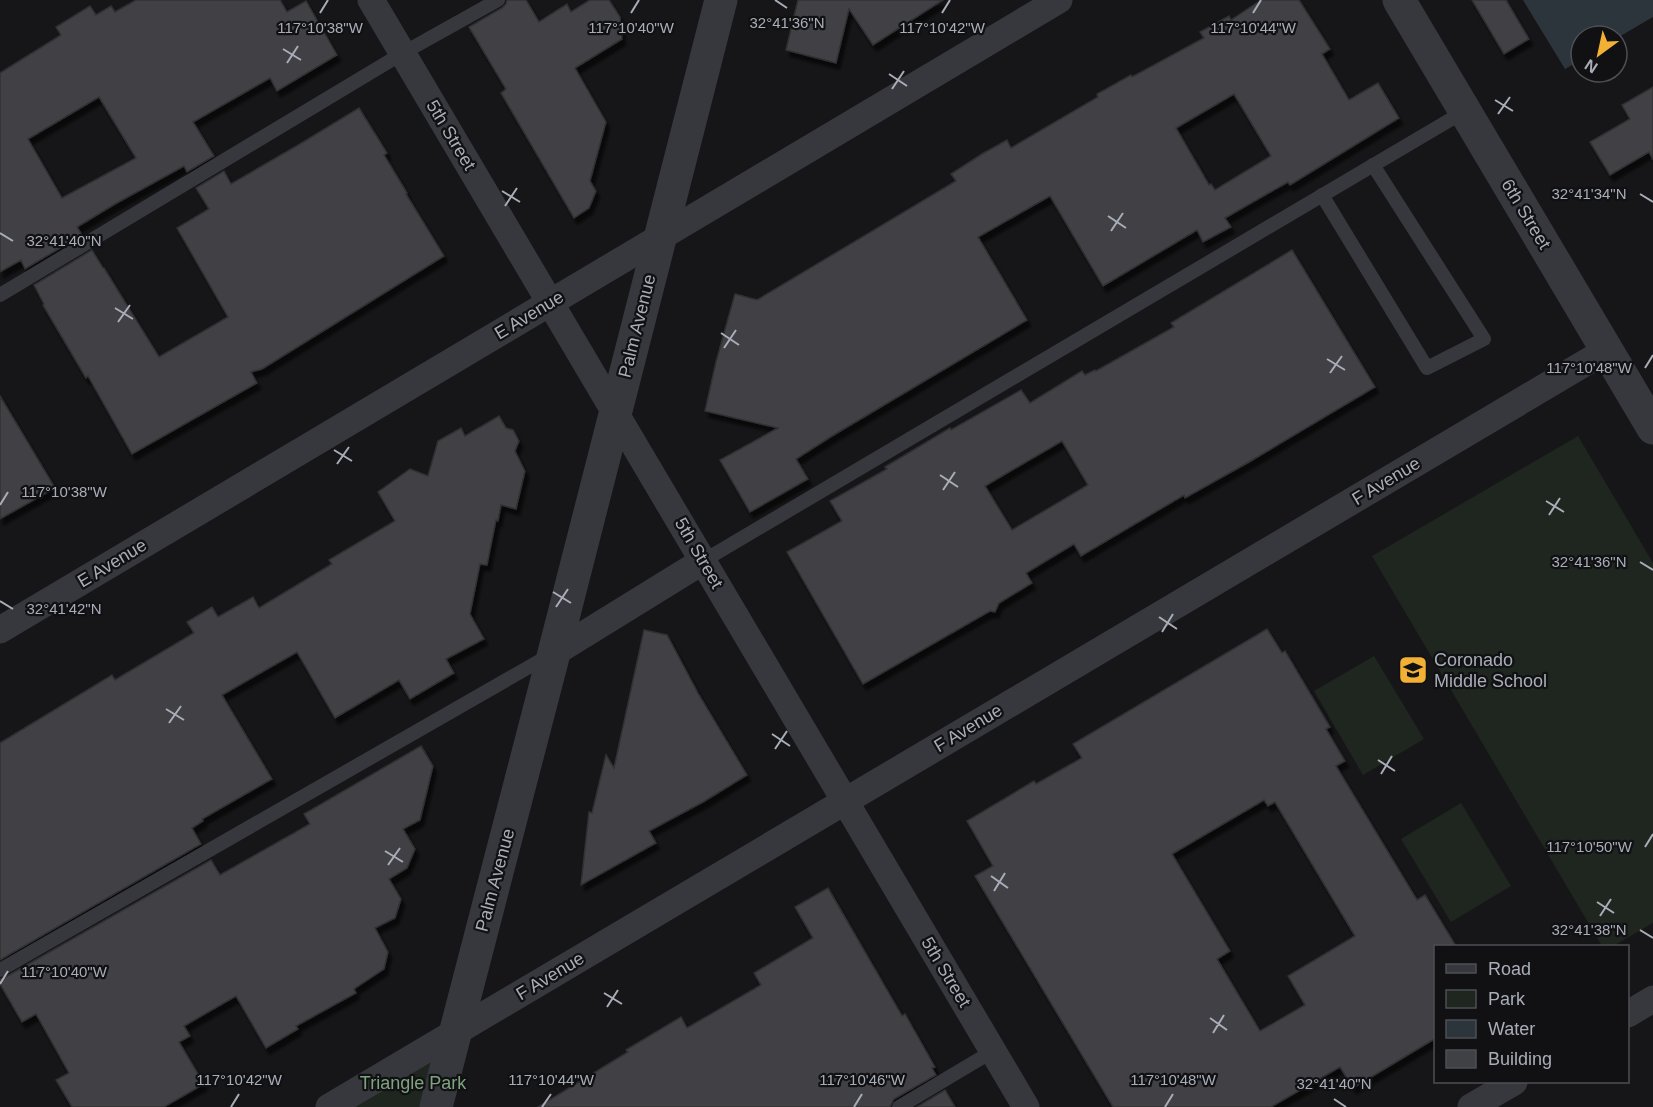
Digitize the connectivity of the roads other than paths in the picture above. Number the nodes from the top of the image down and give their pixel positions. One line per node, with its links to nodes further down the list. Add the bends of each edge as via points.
1 (371, 0): 6 (street, 5th Street)
2 (498, 0): 6 (lane)
3 (721, 0): 10 (street, Palm Avenue)
4 (1059, 0): 10 (street, E Avenue)
5 (1399, 0): 7 (street, 6th Street)
6 (403, 53): 11 (lane); 12 (street, 5th Street)
7 (1465, 111): 8 (lane); 13 (street, 6th Street)
8 (1373, 165): 9 (lane); 9 (lane, via 1484,339 1427,368)
9 (1322, 195): 16 (lane)
10 (660, 238): 12 (street, E Avenue); 14 (street, Palm Avenue)
11 (0, 295)
12 (550, 302): 14 (street, 5th Street); 17 (street, E Avenue)
13 (1607, 350): 15 (street, 6th Street); 19 (street, F Avenue)
14 (616, 413): 16 (street, 5th Street); 18 (street, Palm Avenue)
15 (1653, 428)
16 (704, 561): 18 (street); 19 (street, 5th Street)
17 (0, 630)
18 (555, 653): 20 (lane); 23 (street, Palm Avenue)
19 (845, 801): 23 (street, F Avenue); 24 (street, 5th Street)
20 (0, 970)
21 (1653, 999): 22 (street)
22 (1629, 1013)
23 (455, 1032): 26 (street, F Avenue); 27 (street, Palm Avenue)
24 (993, 1051): 28 (lane); 29 (street, 5th Street)
25 (1512, 1083): 30 (street)
26 (329, 1107)
27 (436, 1107)
28 (899, 1107)
29 (1026, 1107)
30 (1471, 1107)

